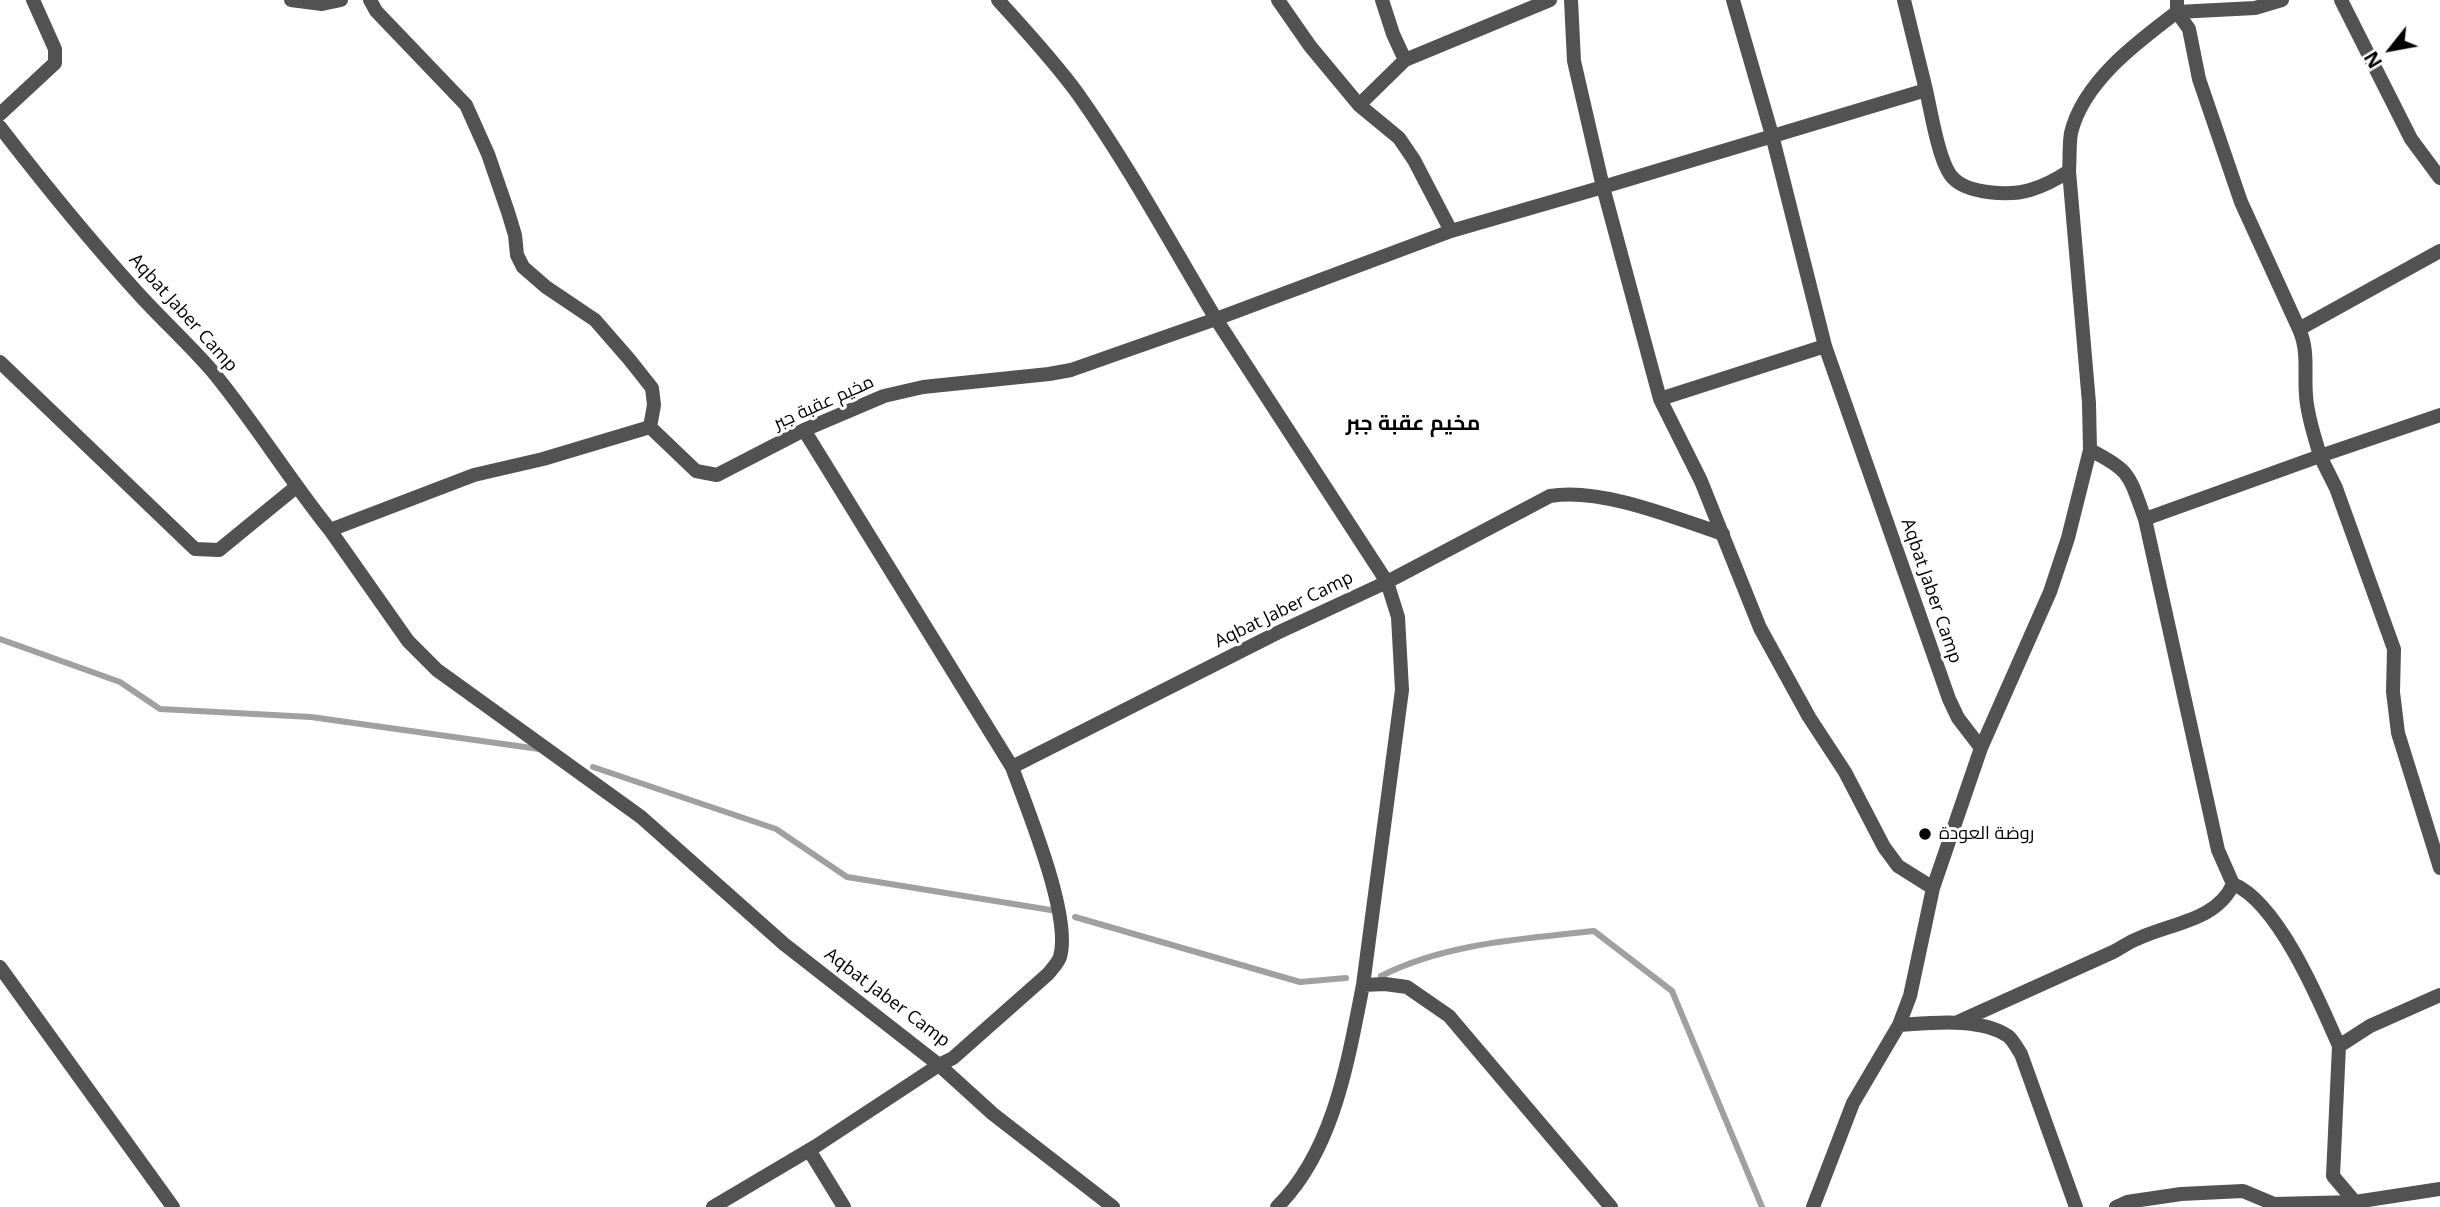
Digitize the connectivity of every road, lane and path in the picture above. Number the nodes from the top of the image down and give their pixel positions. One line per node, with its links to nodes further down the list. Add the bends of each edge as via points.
1 (33, 0): 18 (street, via 55,49 55,63)
2 (290, 0): 3 (street, via 323,4)
3 (341, 0)
4 (370, 0): 32 (street, via 466,105 488,154 523,267 595,320 652,388)
5 (998, 0): 26 (street, via 1078,95)
6 (1278, 0): 17 (street)
7 (1382, 0): 15 (street)
8 (1550, 0): 15 (street)
9 (1571, 0): 23 (street, via 1574,61)
10 (1733, 0): 20 (street, Aqbat Jaber Camp)
11 (1904, 0): 16 (street)
12 (2282, 0): 14 (street, via 2255,8)
13 (2342, 0): 22 (street, via 2411,139)
14 (2177, 6): 21 (street, via 2093,87 2071,134); 27 (street, via 2189,29 2199,79 2241,202)
15 (1405, 60): 17 (street)
16 (1926, 90): 20 (street); 21 (street, via 1945,165 1963,186 1979,191 2028,191)
17 (1359, 105): 24 (street, via 1399,138)
18 (0, 114)
19 (0, 127): 36 (street, Aqbat Jaber Camp, via 69,215 212,371 265,438)
20 (1772, 135): 23 (street); 28 (street, Aqbat Jaber Camp)
21 (2069, 171): 34 (street)
22 (2440, 178)
23 (1603, 187): 24 (street, مخيم عقبة جبر); 30 (street)
24 (1451, 231): 26 (street, مخيم عقبة جبر)
25 (2440, 251): 27 (street)
26 (1216, 319): 33 (street, مخيم عقبة جبر, via 1071,370 923,387 884,396); 40 (street)
27 (2299, 329): 35 (street, via 2307,355 2306,399)
28 (1825, 346): 30 (street); 41 (street, Aqbat Jaber Camp, via 1949,699)
29 (0, 362): 36 (street, via 195,549 219,550)
30 (1660, 399): 39 (street)
31 (2440, 415): 35 (street)
32 (650, 427): 33 (street, مخيم عقبة جبر, via 696,471 717,475); 38 (street, via 474,475)
33 (804, 430): 42 (street)
34 (2090, 450): 37 (street, via 2127,474); 41 (street, via 2050,592)
35 (2320, 457): 37 (street); 43 (street, via 2336,488 2394,649 2398,733)
36 (296, 487): 38 (street, Aqbat Jaber Camp)
37 (2145, 519): 44 (street, via 2218,850)
38 (330, 530): 52 (street, Aqbat Jaber Camp, via 408,641 437,670 641,817 784,944)
39 (1723, 534): 40 (street, Aqbat Jaber Camp, via 1594,496 1550,496); 45 (street, via 1759,628 1884,847 1898,866)
40 (1387, 582): 42 (street, Aqbat Jaber Camp); 47 (street, via 1398,617 1402,690)
41 (1981, 748): 45 (street)
42 (1012, 767): 52 (street, Aqbat Jaber Camp, via 1054,885 1060,960 953,1058)
43 (2440, 867)
44 (2233, 884): 49 (street, via 2227,897 2196,918 2136,939); 51 (street, via 2245,888 2278,928 2318,996)
45 (1933, 888): 50 (street, via 1910,996)
46 (0, 967): 57 (street)
47 (1363, 985): 61 (street, via 1346,1068 1325,1132 1300,1179); 62 (street, via 1407,987 1449,1016)
48 (2440, 995): 51 (street, via 2370,1026)
49 (1958, 1022): 50 (street); 64 (street, via 2010,1037 2021,1054)
50 (1899, 1025): 63 (street, via 1853,1103)
51 (2339, 1046): 55 (street, via 2333,1176)
52 (939, 1065): 53 (street); 60 (street, via 993,1114)
53 (809, 1150): 58 (street); 59 (street)
54 (2440, 1189): 55 (street)
55 (2355, 1202): 56 (street)
56 (2274, 1206): 65 (street, via 2243,1191 2181,1194)
57 (173, 1207)
58 (713, 1207)
59 (844, 1207)
60 (1113, 1207)
61 (1277, 1207)
62 (1611, 1207)
63 (1813, 1207)
64 (2076, 1207)
65 (2116, 1207)

